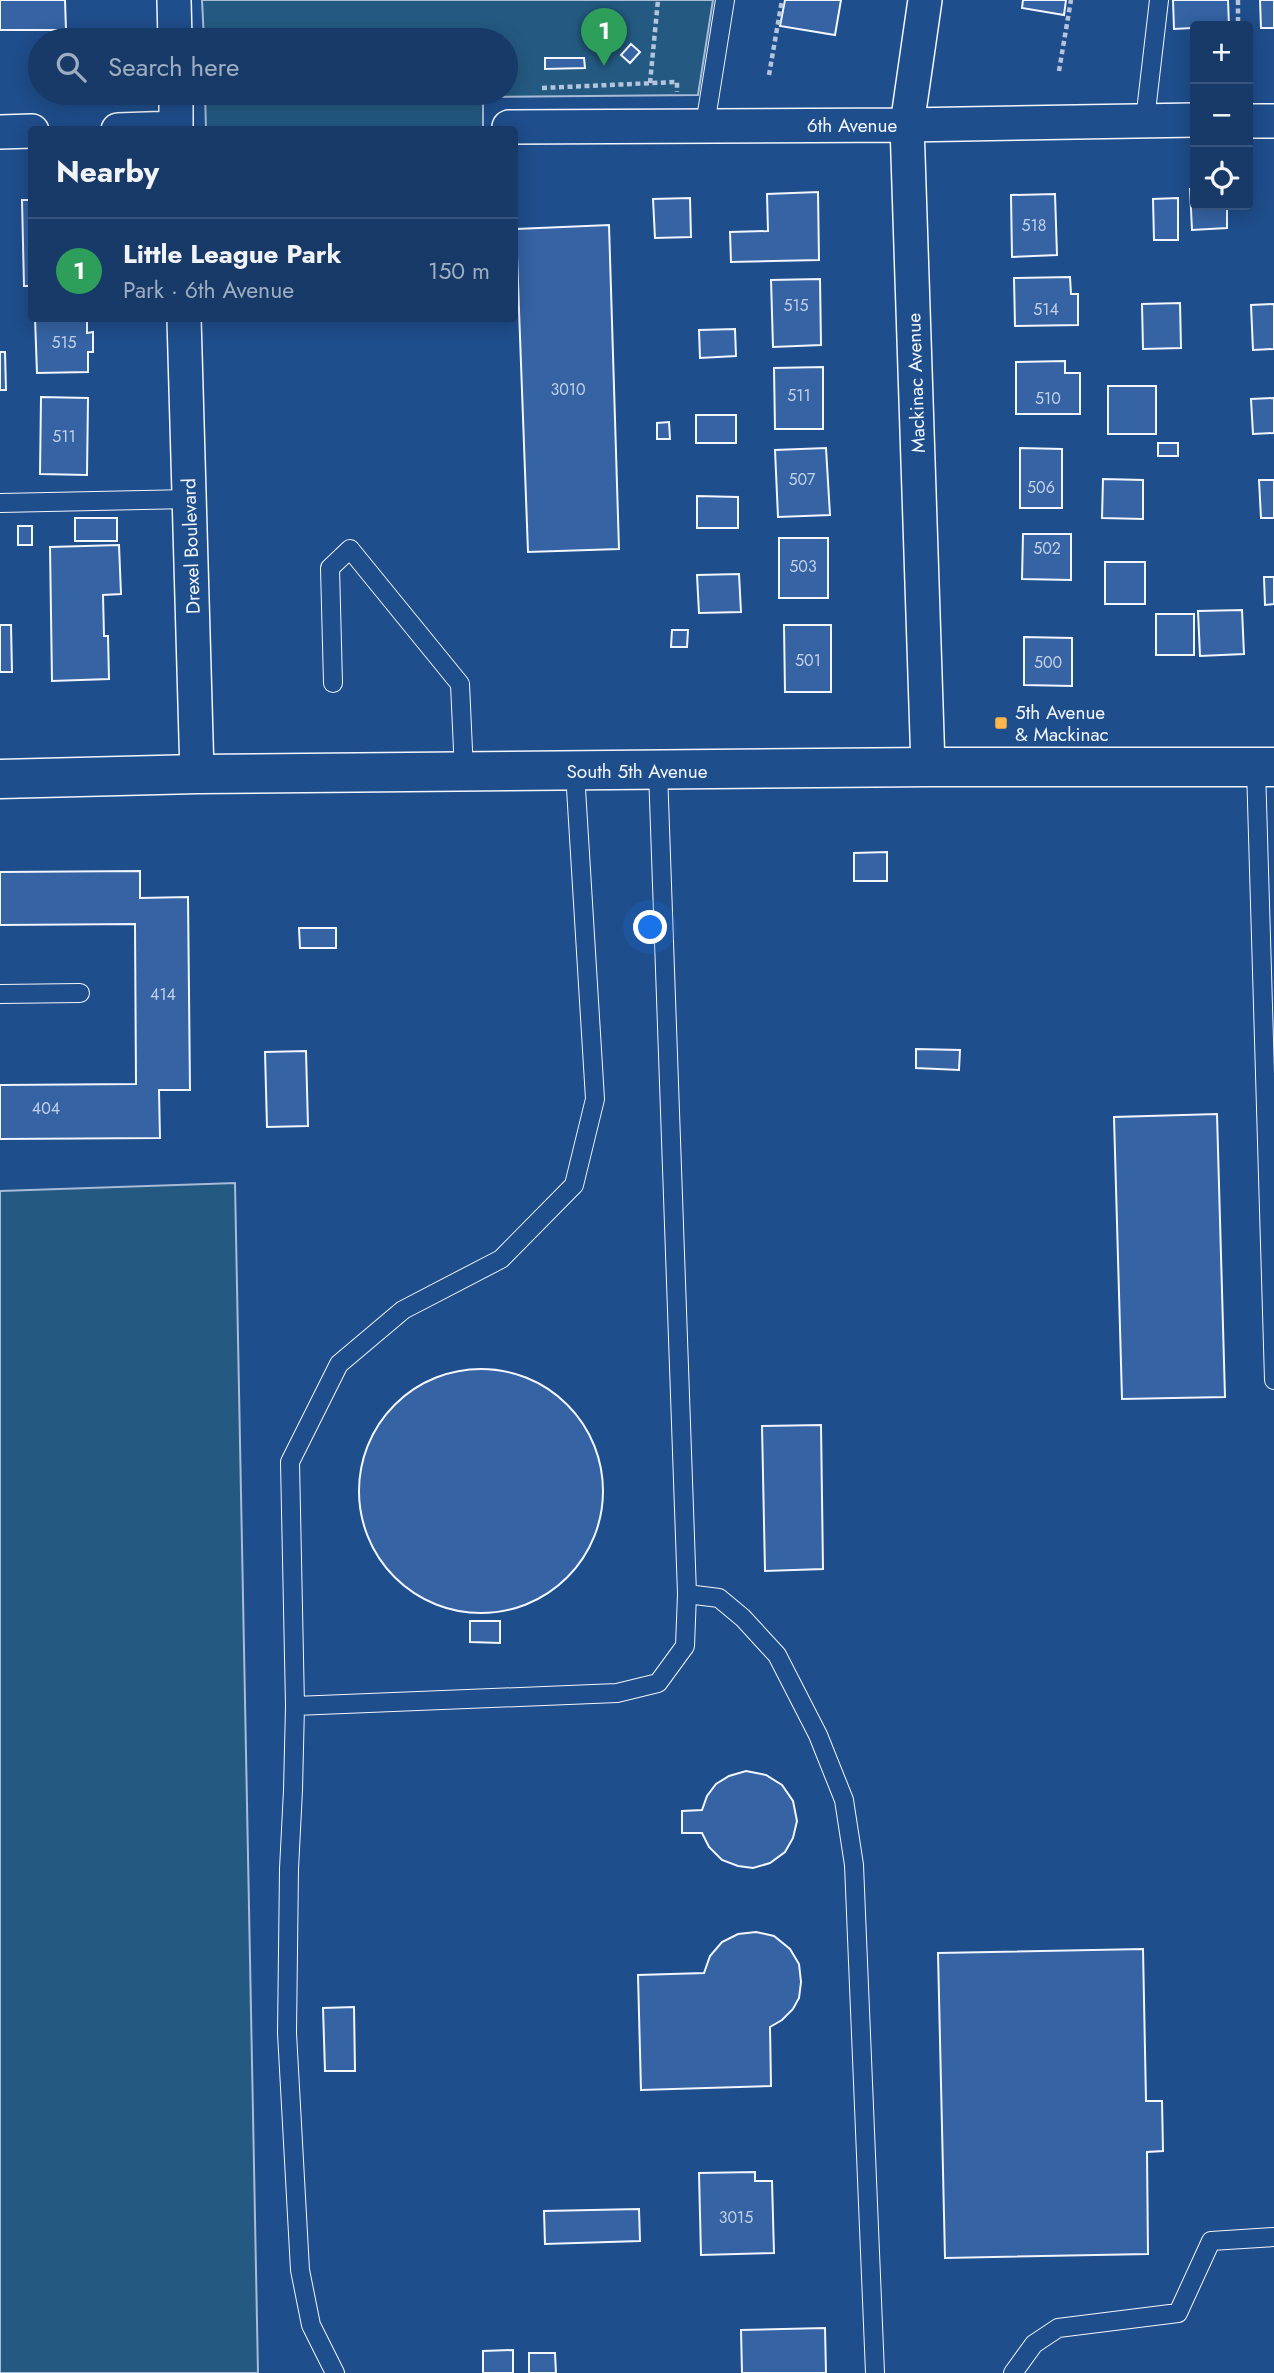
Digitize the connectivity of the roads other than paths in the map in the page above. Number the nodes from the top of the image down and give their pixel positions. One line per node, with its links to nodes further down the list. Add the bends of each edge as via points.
1 (174, 0): 5 (street)
2 (725, 0): 11 (lane)
3 (925, 0): 12 (street, Mackinac Avenue)
4 (1159, 0): 7 (lane)
5 (175, 28)
6 (176, 105): 13 (street)
7 (1145, 120): 8 (street, 6th Avenue); 12 (street, 6th Avenue)
8 (1190, 120)
9 (1253, 121): 10 (street)
10 (1274, 121)
11 (705, 125): 12 (street, 6th Avenue); 14 (street, 6th Avenue)
12 (907, 125): 21 (street, Mackinac Avenue)
13 (176, 126)
14 (518, 127)
15 (28, 131): 16 (street)
16 (0, 132)
17 (184, 322): 18 (street, Drexel Boulevard)
18 (190, 499): 19 (lane); 26 (street, Drexel Boulevard)
19 (0, 503)
20 (333, 683): 24 (lane, via 330,568 350,549 460,684)
21 (928, 767): 22 (street, South 5th Avenue); 23 (street, South 5th Avenue)
22 (1265, 768): 30 (lane)
23 (658, 771): 25 (street, South 5th Avenue); 31 (lane)
24 (464, 772): 25 (street, South 5th Avenue); 26 (street, South 5th Avenue)
25 (575, 772): 32 (lane, via 595,1099 574,1185 500,1259 402,1310 340,1364 290,1462)
26 (197, 774): 27 (street, South 5th Avenue)
27 (0, 779)
28 (80, 993): 29 (lane)
29 (0, 995)
30 (1274, 1380)
31 (687, 1594): 32 (lane, via 685,1646 658,1683 617,1693); 35 (lane, via 719,1598 777,1655 818,1735 844,1800 854,1864)
32 (295, 1706): 34 (lane, via 288,2033 299,2256 311,2325)
33 (1274, 2237): 36 (lane, via 1211,2241 1178,2313 1058,2328 1034,2344)
34 (335, 2373)
35 (875, 2373)
36 (1013, 2373)

